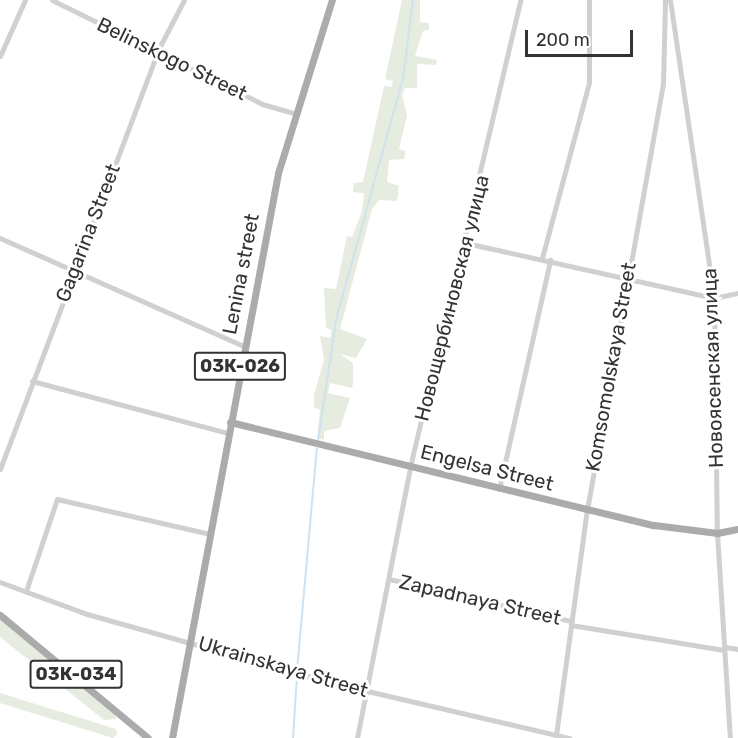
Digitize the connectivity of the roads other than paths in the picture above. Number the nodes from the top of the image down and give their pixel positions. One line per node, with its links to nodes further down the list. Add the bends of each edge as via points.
1 (25, 0): 10 (street)
2 (52, 0): 9 (street, Belinskogo Street)
3 (184, 0): 9 (street, Gagarina Street)
4 (332, 0): 11 (main road, Lenina street / 03К-026)
5 (520, 0): 13 (street, Новощербиновская улица)
6 (589, 0): 14 (street, via 590,82)
7 (664, 0): 17 (street, Komsomolskaya Street, via 663,84)
8 (670, 0): 19 (street, Новоясенская улица)
9 (158, 50): 11 (street, Belinskogo Street, via 262,104); 16 (street, Gagarina Street)
10 (0, 56)
11 (294, 114): 20 (main road, Lenina street / 03К-026)
12 (0, 238): 16 (street)
13 (466, 243): 14 (street); 24 (street, Новощербиновская улица)
14 (542, 258): 15 (street)
15 (550, 260): 17 (street); 26 (street)
16 (73, 272): 20 (street); 21 (street, Gagarina Street)
17 (625, 277): 19 (street); 27 (street, Komsomolskaya Street)
18 (738, 293): 19 (street)
19 (714, 298): 29 (street, Новоясенская улица)
20 (243, 346): 22 (main road, Lenina street / 03К-026)
21 (32, 381): 23 (street); 25 (street, Gagarina Street)
22 (230, 422): 23 (main road, Lenina street / 03К-026); 24 (main road, Engelsa Street)
23 (227, 433): 30 (main road, Lenina street / 03К-026)
24 (410, 466): 26 (main road, Engelsa Street); 31 (street, Новощербиновская улица)
25 (0, 469)
26 (499, 489): 27 (main road, Engelsa Street)
27 (586, 510): 29 (main road, Engelsa Street); 35 (street, Komsomolskaya Street)
28 (738, 529): 29 (main road, Engelsa Street)
29 (717, 533): 37 (street, Новоясенская улица)
30 (210, 534): 33 (street, via 57,499); 36 (main road, Lenina street / 03К-026)
31 (389, 579): 35 (street, Zapadnaya Street); 39 (street, Новощербиновская улица)
32 (0, 582): 33 (street, Ukrainskaya Street)
33 (26, 591): 36 (street, Ukrainskaya Street, via 87,614)
34 (0, 615): 41 (main road, 03К-034)
35 (571, 623): 37 (street, Zapadnaya Street); 40 (street, Komsomolskaya Street)
36 (190, 641): 39 (street, Ukrainskaya Street); 42 (main road, Lenina street / 03К-026)
37 (724, 648): 38 (street, Zapadnaya Street); 45 (street, Новоясенская улица)
38 (738, 649)
39 (368, 691): 40 (street, Ukrainskaya Street); 43 (street, Новощербиновская улица)
40 (556, 735): 44 (street, Ukrainskaya Street)
41 (148, 738)
42 (172, 738)
43 (357, 738)
44 (570, 738)
45 (730, 738)

